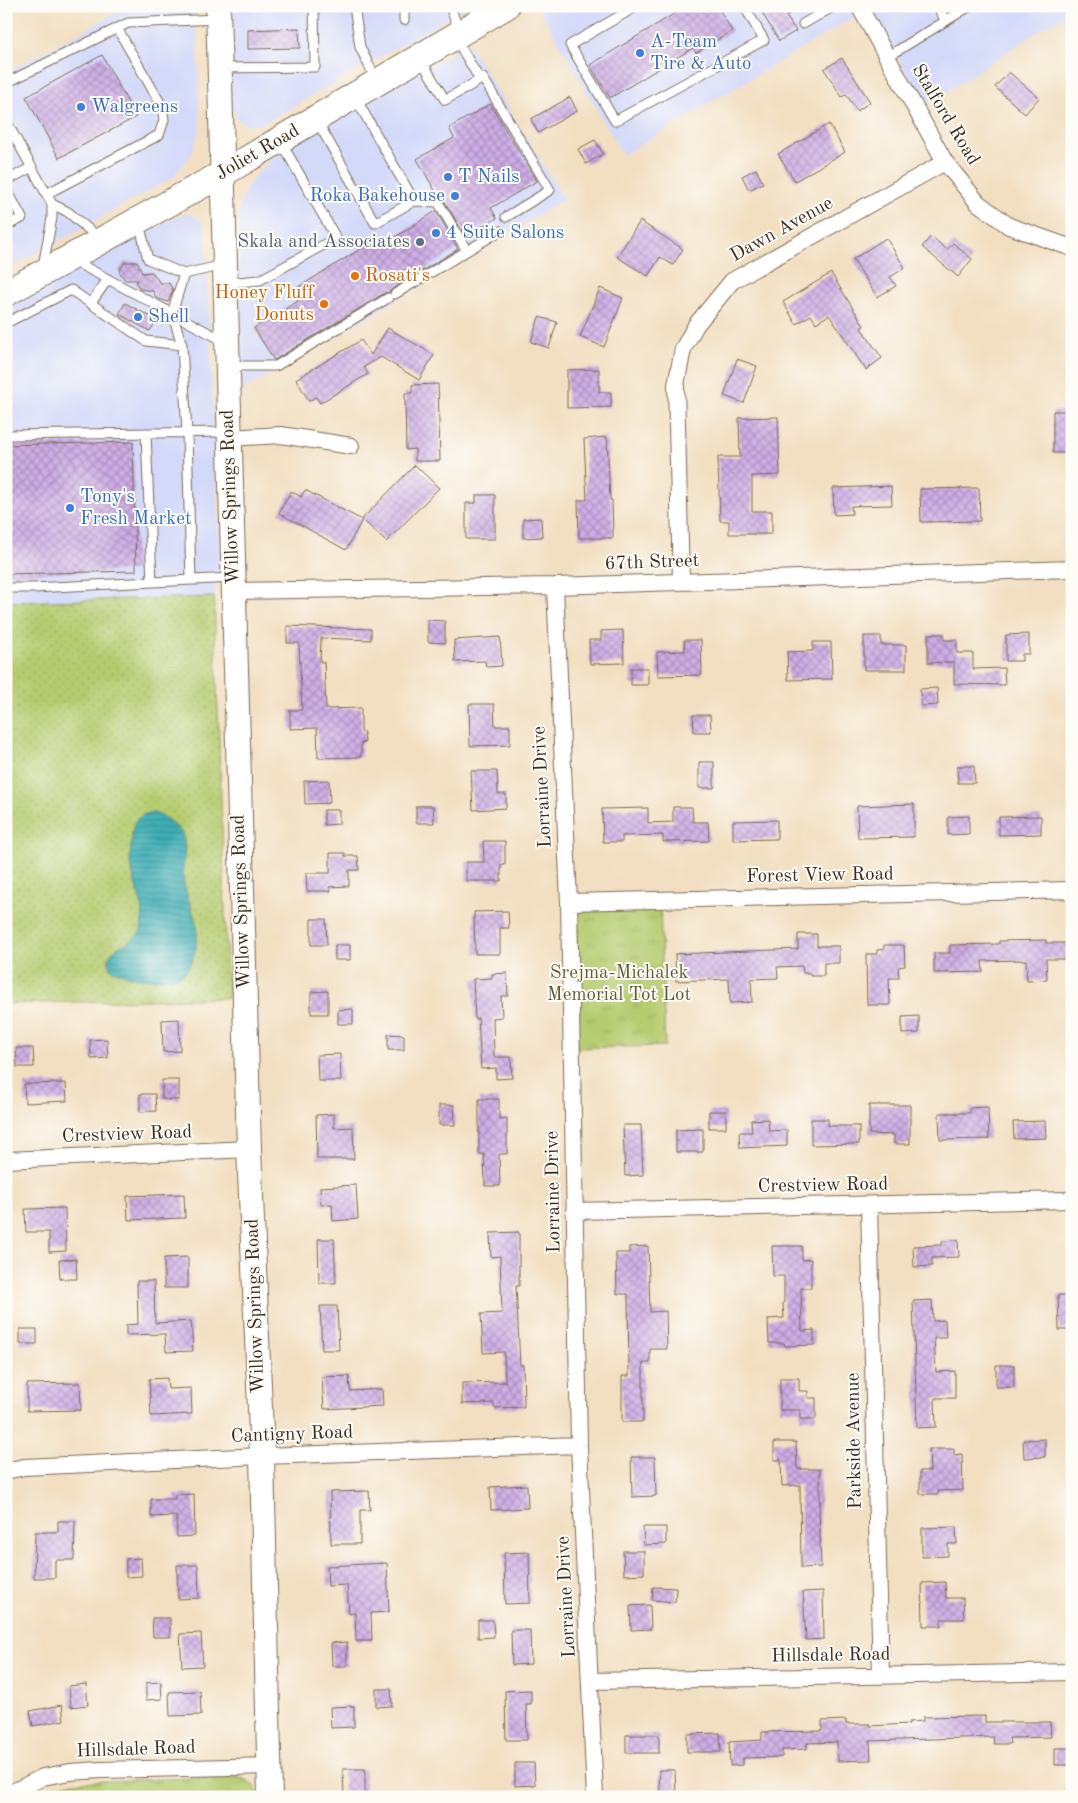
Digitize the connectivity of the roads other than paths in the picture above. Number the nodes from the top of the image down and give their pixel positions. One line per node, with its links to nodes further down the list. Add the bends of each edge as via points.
1 (314, 6): 20 (lane, via 315,67)
2 (354, 6): 22 (lane, via 360,47)
3 (404, 6): 13 (lane)
4 (450, 6): 17 (lane)
5 (506, 6): 17 (main road, Joliet Road)
6 (636, 6): 7 (lane, via 570,45 615,121 764,40)
7 (744, 6)
8 (834, 6): 15 (lane)
9 (859, 6): 19 (street, Stalford Road)
10 (937, 6): 14 (lane)
11 (970, 6): 14 (lane)
12 (218, 13): 16 (lane, via 128,22); 20 (main road, Willow Springs Road)
13 (404, 20)
14 (946, 21): 19 (lane)
15 (803, 24)
16 (117, 28): 23 (lane); 33 (lane, via 162,106 164,120 159,135)
17 (457, 35): 18 (main road, Joliet Road); 21 (lane)
18 (420, 57): 21 (lane, via 445,100); 22 (main road, Joliet Road)
19 (887, 57): 28 (street, Stalford Road)
20 (219, 68): 30 (main road, Willow Springs Road)
21 (480, 80): 36 (lane, via 483,78 550,190)
22 (378, 82): 24 (main road, Joliet Road)
23 (6, 83)
24 (354, 96): 25 (main road, Joliet Road); 34 (lane)
25 (316, 119): 27 (main road, Joliet Road); 34 (lane, via 375,223)
26 (6, 121): 29 (lane)
27 (280, 140): 30 (main road, Joliet Road); 46 (lane, via 336,238 260,280)
28 (945, 162): 41 (street, Stalford Road, via 978,203 1009,226); 63 (street, Dawn Avenue, via 732,281 696,325 683,349 676,385)
29 (32, 167): 31 (lane); 33 (lane)
30 (222, 174): 37 (main road, Joliet Road); 46 (main road, Willow Springs Road)
31 (6, 181)
32 (6, 188): 38 (lane, via 22,218)
33 (46, 194): 35 (lane)
34 (414, 201): 42 (lane, via 438,202)
35 (52, 204): 40 (lane, via 68,212); 44 (lane)
36 (506, 216)
37 (138, 221): 40 (main road, Joliet Road); 45 (lane, via 148,259)
38 (6, 226)
39 (500, 231): 42 (lane)
40 (102, 241): 43 (main road, Joliet Road)
41 (1072, 248)
42 (467, 251): 54 (lane, via 276,366)
43 (70, 258): 44 (main road, Joliet Road); 47 (lane)
44 (42, 274): 48 (main road, Joliet Road)
45 (184, 274): 46 (lane); 50 (lane)
46 (225, 274): 52 (main road, Willow Springs Road)
47 (108, 279): 49 (lane); 50 (lane)
48 (6, 293)
49 (91, 303): 51 (lane, via 71,290); 53 (lane, via 146,341)
50 (172, 313): 52 (lane); 53 (lane)
51 (6, 323)
52 (226, 342): 54 (main road, Willow Springs Road)
53 (182, 345): 55 (lane)
54 (227, 366): 58 (main road, Willow Springs Road)
55 (187, 432): 56 (lane); 58 (lane); 61 (lane)
56 (146, 433): 57 (lane); 62 (lane)
57 (6, 435)
58 (229, 435): 59 (street, via 281,435); 64 (main road, Willow Springs Road)
59 (351, 446)
60 (1072, 570): 63 (street, 67th Street)
61 (191, 580): 62 (lane); 64 (lane)
62 (152, 582): 66 (lane)
63 (682, 582): 65 (street, 67th Street)
64 (233, 584): 65 (street, 67th Street); 69 (main road, Willow Springs Road)
65 (555, 586): 68 (street, Lorraine Drive)
66 (6, 588)
67 (1072, 890): 68 (street, Forest View Road)
68 (568, 902): 73 (street, Lorraine Drive)
69 (249, 1150): 70 (street, Crestview Road); 75 (main road, Willow Springs Road)
70 (6, 1160)
71 (1072, 1200): 72 (street, Crestview Road)
72 (869, 1205): 73 (street, Crestview Road); 78 (street, Parkside Avenue)
73 (574, 1211): 74 (street, Lorraine Drive)
74 (579, 1445): 75 (street, Cantigny Road); 79 (street, Lorraine Drive)
75 (262, 1456): 76 (street, Cantigny Road, via 24,1467); 80 (main road, Willow Springs Road)
76 (6, 1471)
77 (1072, 1672): 78 (street, Hillsdale Road)
78 (880, 1676): 79 (street, Hillsdale Road)
79 (591, 1681): 83 (street, Lorraine Drive)
80 (269, 1766): 81 (street, Hillsdale Road, via 70,1772 43,1777); 82 (main road, Willow Springs Road)
81 (9, 1797)
82 (270, 1797)
83 (595, 1797)

